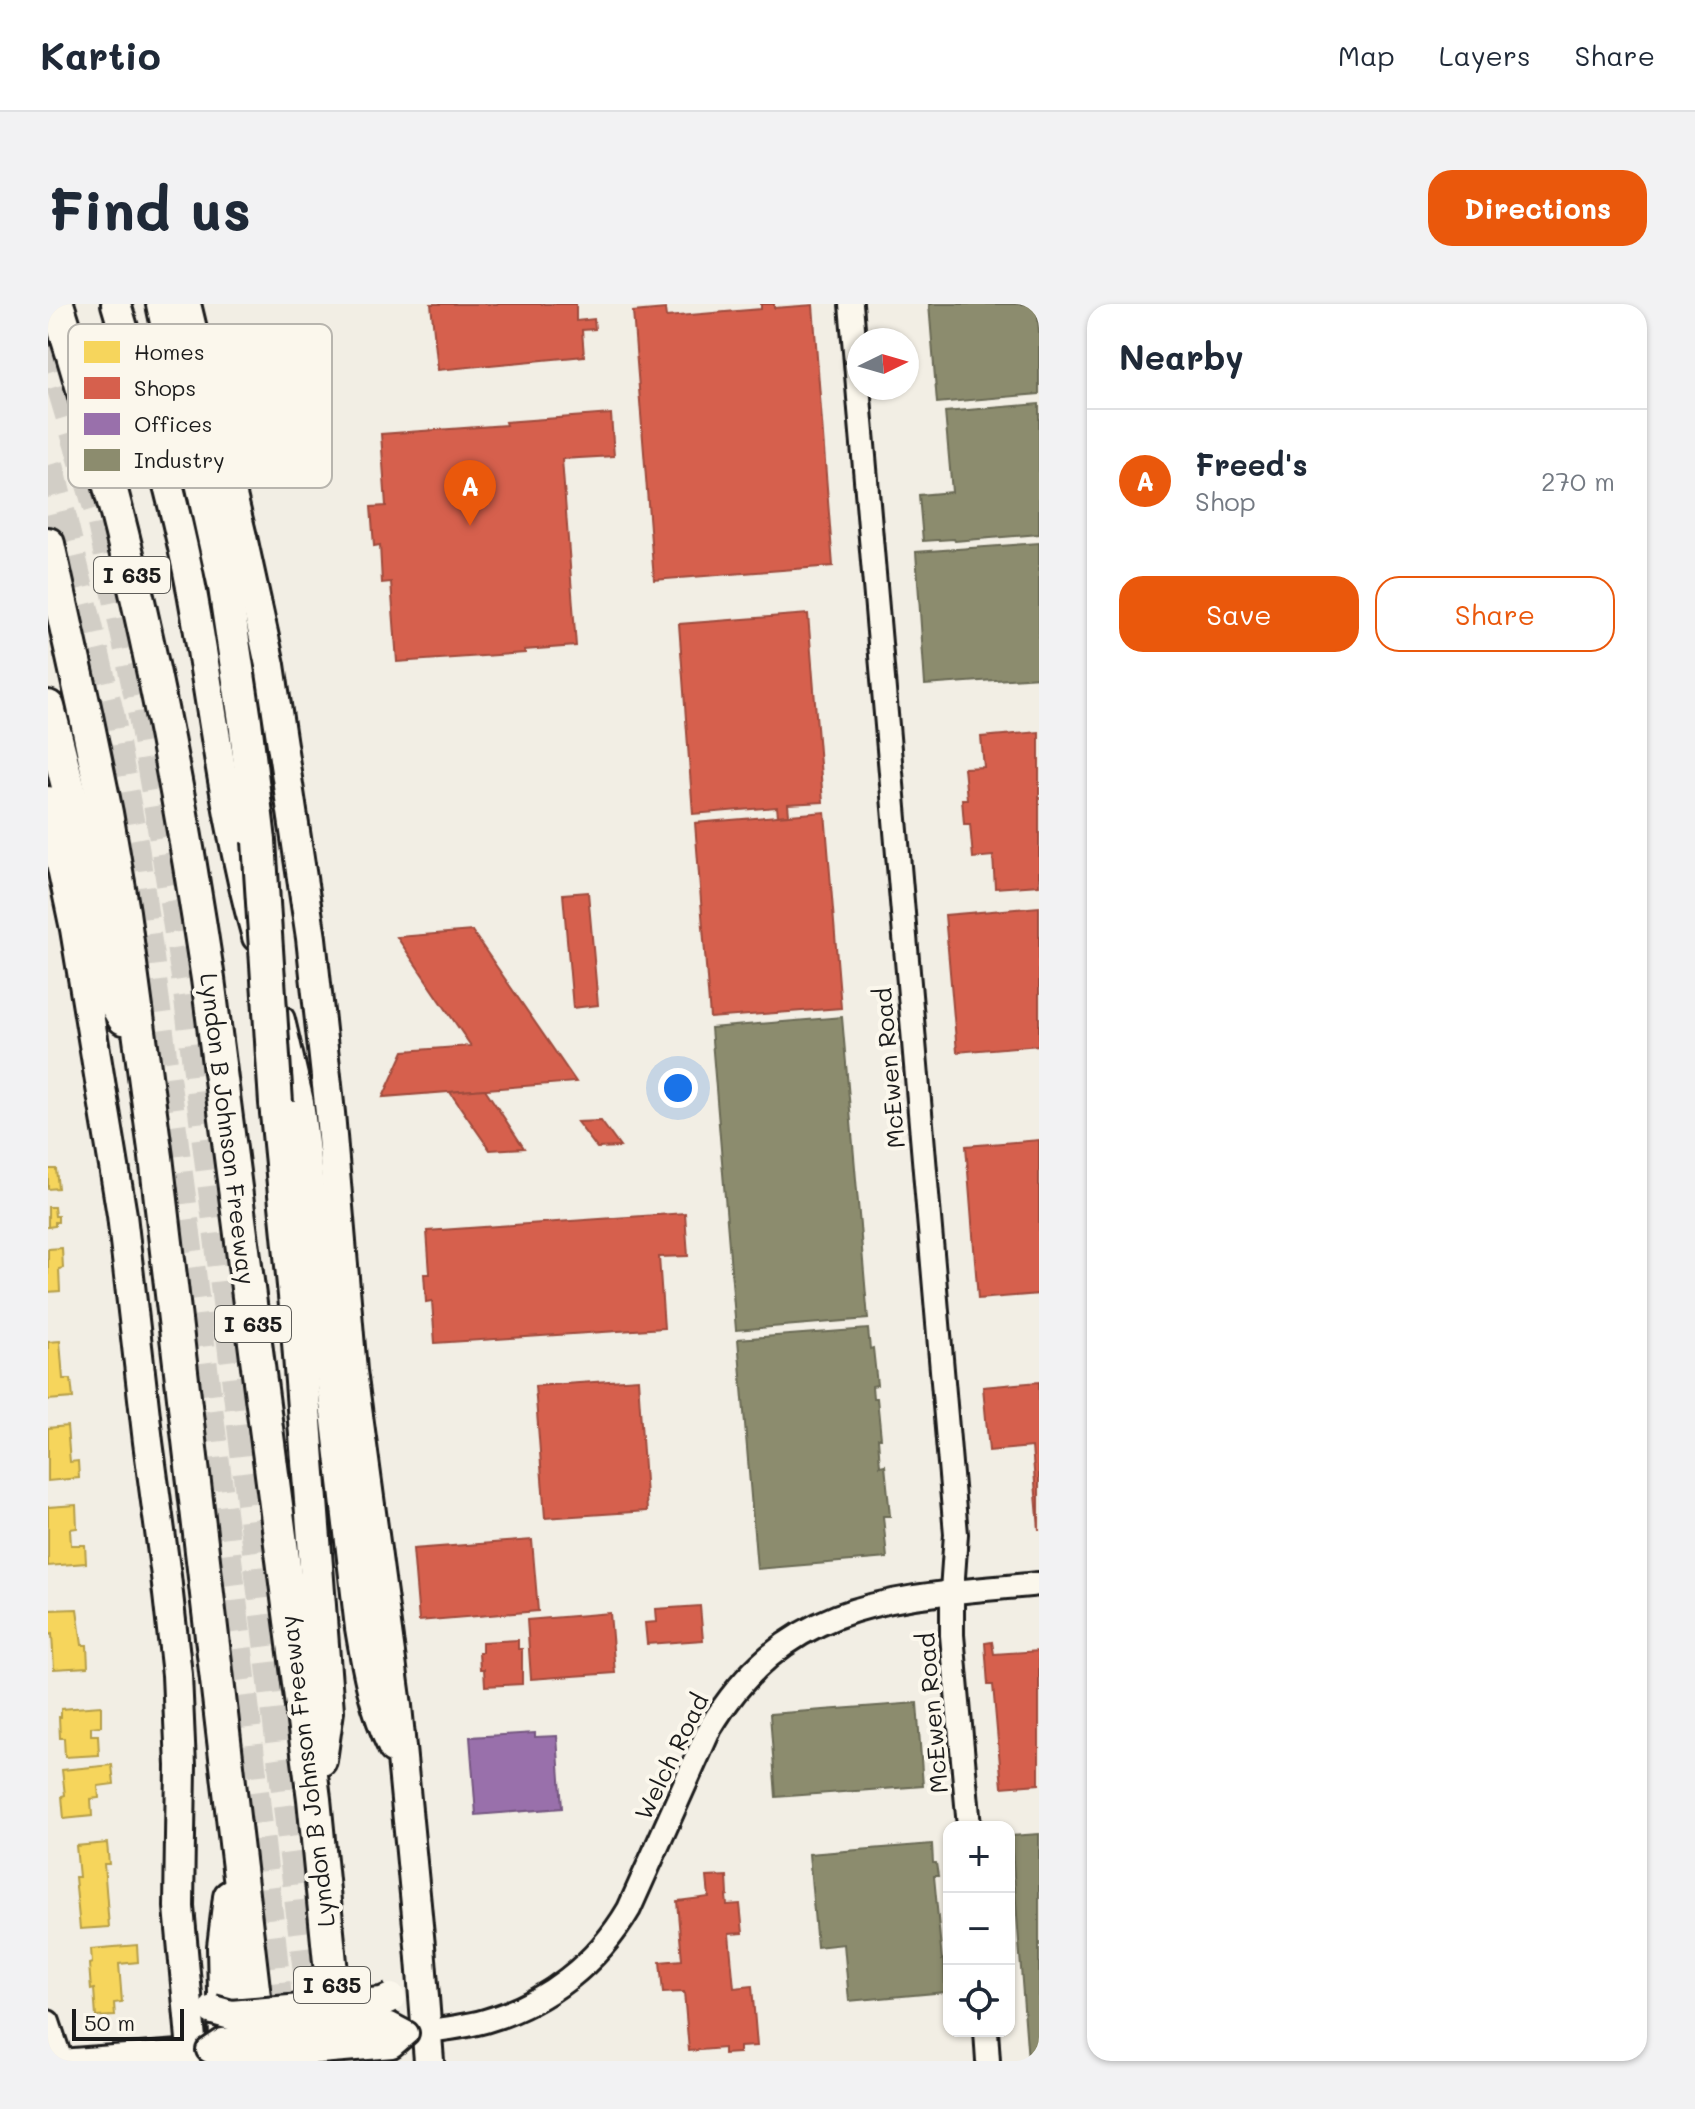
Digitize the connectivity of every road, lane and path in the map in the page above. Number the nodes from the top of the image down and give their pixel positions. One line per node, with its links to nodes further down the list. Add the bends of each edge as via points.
1 (57, 304): 9 (highway, Lyndon B Johnson Freeway / I 635)
2 (116, 304): 6 (main road)
3 (163, 304): 7 (highway, bridge)
4 (186, 304): 8 (main road)
5 (851, 304): 20 (street, McEwen Road, via 956,1534)
6 (122, 324)
7 (167, 324)
8 (191, 324)
9 (68, 338)
10 (111, 488): 22 (highway, Lyndon B Johnson Freeway / I 635, via 164,714 189,850)
11 (168, 488): 21 (main road, via 192,590 228,814 299,1102 362,1641 381,1722)
12 (203, 488): 22 (highway, bridge, via 225,587 259,841 327,1711)
13 (230, 488): 21 (main road, via 270,665 313,952 352,1371)
14 (48, 544): 18 (highway, I 635, via 106,813)
15 (48, 707): 18 (highway, via 83,845 112,997)
16 (48, 801): 17 (main road)
17 (56, 877): 26 (main road, via 101,1078 168,1594 181,1766)
18 (141, 1049): 24 (highway, I 635)
19 (1039, 1584): 20 (street, Welch Road)
20 (952, 1591): 23 (street, McEwen Road); 28 (street, Welch Road, via 852,1610 816,1626 763,1661 710,1728 643,1881 618,1927 589,1961 550,1992 510,2012)
21 (401, 1766): 25 (main road)
22 (314, 1799): 33 (highway, Lyndon B Johnson Freeway / I 635)
23 (968, 1821)
24 (237, 1842): 30 (highway); 32 (highway, I 635)
25 (420, 1946): 26 (main road, bridge, via 410,1980 382,2002 231,2015 213,2010 200,1998); 28 (main road)
26 (183, 1951): 30 (main road)
27 (48, 2022): 31 (street)
28 (417, 2032): 30 (street, Welch Road, bridge, via 390,2024 223,2040); 34 (main road)
29 (986, 2037): 35 (street)
30 (205, 2056): 31 (street, Welch Road)
31 (61, 2061)
32 (261, 2061)
33 (341, 2061)
34 (429, 2061)
35 (988, 2061)

